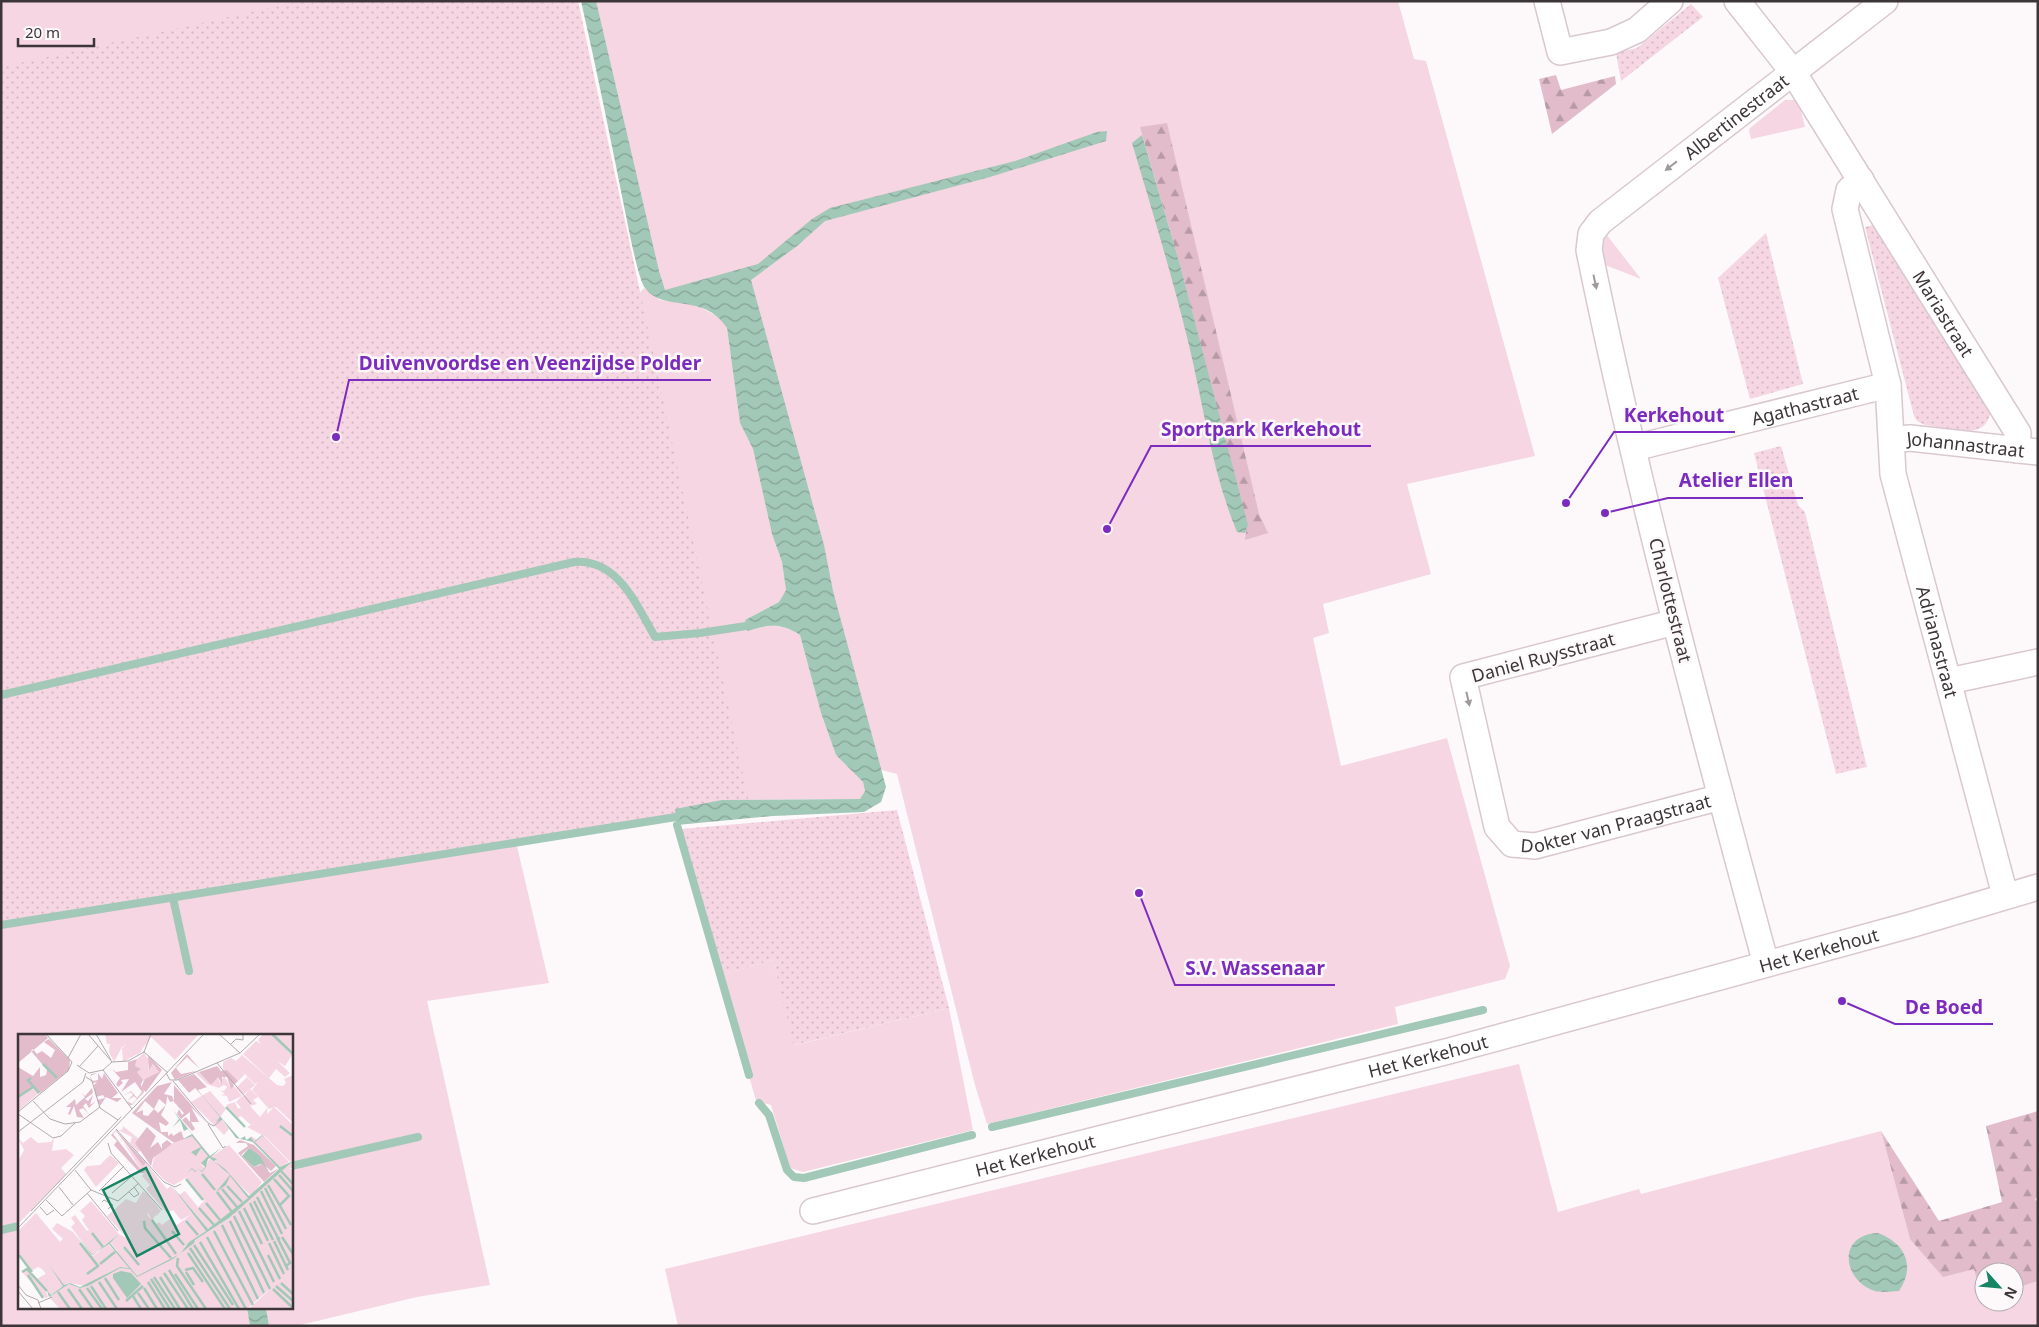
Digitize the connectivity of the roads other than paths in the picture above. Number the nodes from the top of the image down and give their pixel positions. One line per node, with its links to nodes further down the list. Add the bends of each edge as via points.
1 (1546, 1): 2 (street, via 1560,52 1612,42 1637,30)
2 (1670, 1)
3 (1737, 1): 5 (street, Mariastraat)
4 (1885, 1): 5 (street, Albertinestraat)
5 (1793, 72): 6 (street, Mariastraat); 7 (street, Albertinestraat, one-way to 7, via 1600,222)
6 (1861, 180): 8 (street, via 1849,190 1845,209); 11 (street, Mariastraat)
7 (1591, 234): 10 (street, Charlottestraat, one-way to 10, via 1590,258)
8 (1888, 385): 9 (street, Adrianastraat); 10 (street, Agathastraat)
9 (1892, 440): 11 (street, Johannastraat, via 1910,438); 14 (street, Adrianastraat, via 1893,474)
10 (1634, 448): 12 (street, Charlottestraat)
11 (2028, 451)
12 (1675, 622): 15 (street, Charlottestraat); 16 (street, Daniel Ruysstraat, one-way to 16, via 1463,677 1497,827)
13 (2038, 662): 14 (street)
14 (1949, 681): 18 (street, Adrianastraat)
15 (1721, 796): 16 (street, Dokter van Praagstraat, via 1535,846); 19 (street, Charlottestraat)
16 (1512, 844)
17 (2038, 887): 18 (street, Het Kerkehout)
18 (2006, 895): 19 (street, Het Kerkehout)
19 (1766, 964): 20 (street, Het Kerkehout, via 1449,1051)
20 (813, 1210)

